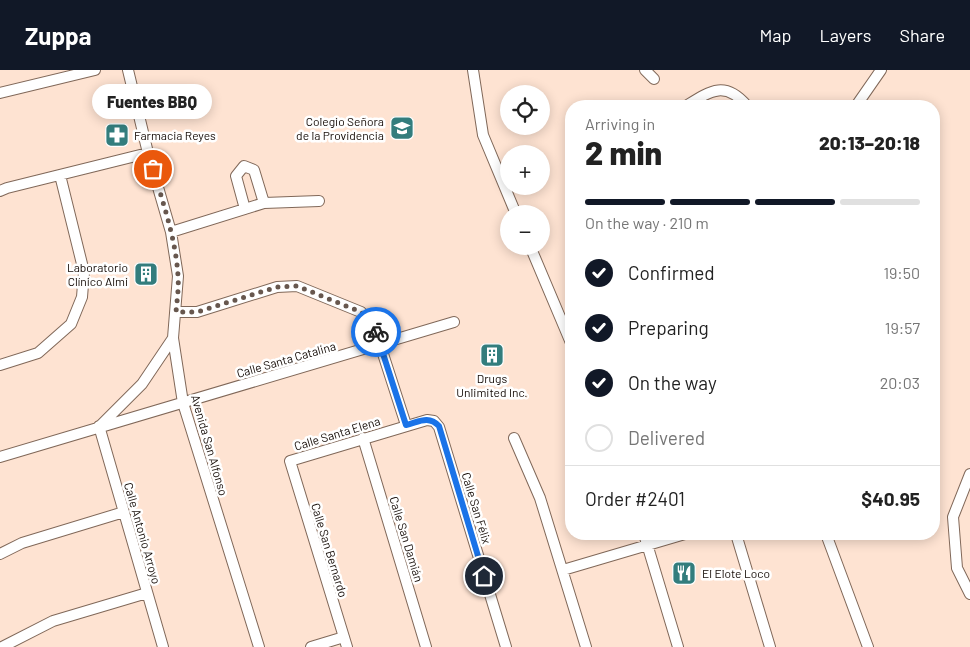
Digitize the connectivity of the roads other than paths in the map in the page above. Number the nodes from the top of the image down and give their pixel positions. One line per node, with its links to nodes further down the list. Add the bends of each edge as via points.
1 (95, 70): 7 (street)
2 (128, 70): 11 (street, Avenida San Alfonso)
3 (473, 70): 16 (street, via 483,135)
4 (645, 70): 6 (street)
5 (881, 70): 10 (street)
6 (654, 80)
7 (0, 93)
8 (696, 100): 9 (street, via 722,89)
9 (742, 100)
10 (860, 100)
11 (148, 153): 12 (street); 18 (street, Avenida San Alfonso)
12 (60, 175): 13 (street); 25 (street, via 84,272 82,297 71,324 38,352)
13 (0, 191)
14 (319, 201): 15 (street)
15 (264, 204): 17 (street); 17 (street, via 254,170 244,166 236,176)
16 (512, 205)
17 (245, 209): 18 (street)
18 (171, 232): 20 (street, Avenida San Alfonso, via 178,276)
19 (534, 255): 22 (street)
20 (176, 312): 23 (street, Avenida San Alfonso); 24 (street, via 197,312 277,287 297,286 361,312 374,326)
21 (454, 322): 24 (street, Calle Santa Catalina)
22 (565, 329)
23 (173, 338): 26 (street, Avenida San Alfonso); 28 (street, via 142,384)
24 (381, 344): 26 (street, Calle Santa Catalina); 27 (street)
25 (0, 365)
26 (184, 403): 28 (street, Calle Santa Catalina); 48 (street, Avenida San Alfonso)
27 (406, 425): 29 (street, Calle Santa Elena, via 434,421); 30 (street, Calle Santa Elena)
28 (99, 426): 32 (street, Calle Santa Catalina); 35 (street, Calle Antonio Arroyo)
29 (442, 434): 51 (street, Calle San Félix)
30 (363, 438): 33 (street, Calle Santa Elena); 50 (street, Calle San Damián)
31 (514, 438): 42 (street, via 540,498)
32 (0, 457)
33 (290, 461): 45 (street, Calle San Bernardo)
34 (970, 474): 44 (street, via 953,517 957,568)
35 (124, 512): 41 (street, via 22,543); 43 (street, Calle Antonio Arroyo)
36 (646, 540): 40 (street)
37 (664, 540): 40 (street)
38 (738, 540): 54 (street)
39 (828, 540): 55 (street)
40 (647, 545): 42 (street); 53 (street)
41 (0, 554)
42 (563, 570): 52 (street)
43 (147, 593): 46 (street, via 54,622); 47 (street, Calle Antonio Arroyo)
44 (970, 594)
45 (345, 642): 49 (street)
46 (2, 647)
47 (163, 647)
48 (259, 647)
49 (311, 647)
50 (426, 647)
51 (506, 647)
52 (586, 647)
53 (678, 647)
54 (770, 647)
55 (868, 647)

